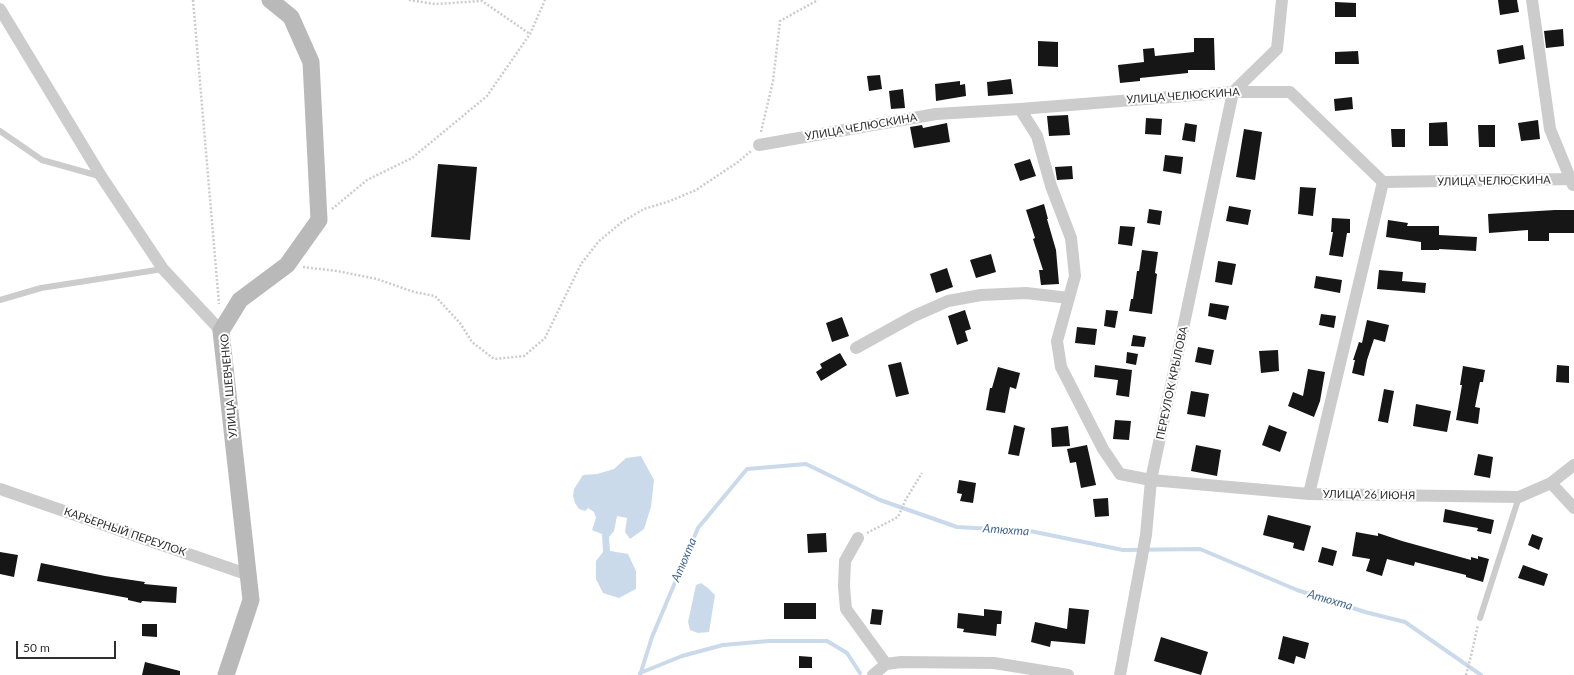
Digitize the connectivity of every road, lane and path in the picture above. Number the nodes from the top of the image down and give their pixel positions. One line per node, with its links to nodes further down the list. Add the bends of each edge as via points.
1 (193, 0): 22 (path)
2 (270, 0): 17 (street, via 291,17 311,62)
3 (409, 0): 9 (path, via 435,4 482,0)
4 (545, 0): 9 (path)
5 (818, 0): 13 (path, via 780,21 773,81)
6 (1282, 0): 10 (street, via 1277,49)
7 (1532, 0): 16 (street, via 1550,129)
8 (0, 9): 14 (street)
9 (530, 34): 17 (path, via 486,96 412,158 366,180)
10 (1233, 92): 11 (street, УЛИЦА ЧЕЛЮСКИНА); 15 (street, УЛИЦА ЧЕЛЮСКИНА, via 1290,92); 27 (street, ПЕРЕУЛОК КРЫЛОВА)
11 (1020, 109): 13 (street, УЛИЦА ЧЕЛЮСКИНА, via 936,114); 20 (street, УЛИЦА 26 ИЮНЯ, via 1037,136 1051,186 1071,238 1075,276)
12 (0, 131): 14 (lane, via 42,160)
13 (759, 144): 18 (path, via 738,162 696,190 644,209 622,222 599,241 581,264 546,338 524,356 494,358 472,342 460,323 435,296 337,271)
14 (101, 176): 19 (street)
15 (1383, 182): 16 (street, УЛИЦА ЧЕЛЮСКИНА); 30 (street)
16 (1573, 182)
17 (320, 220): 18 (street, УЛИЦА ШЕВЧЕНКО)
18 (287, 265): 23 (street, УЛИЦА ШЕВЧЕНКО, via 240,300)
19 (163, 269): 21 (lane, via 40,288); 23 (street)
20 (1069, 298): 24 (street, via 1026,293 982,295 948,301 914,316); 27 (street, УЛИЦА 26 ИЮНЯ, via 1057,341 1061,368 1103,449 1120,474)
21 (0, 300)
22 (219, 308)
23 (221, 331): 34 (street, УЛИЦА ШЕВЧЕНКО)
24 (856, 348)
25 (1574, 465): 28 (street, УЛИЦА 26 ИЮНЯ)
26 (922, 473): 33 (path, via 898,517)
27 (1151, 480): 30 (street, УЛИЦА 26 ИЮНЯ); 40 (street, ПЕРЕУЛОК КРЫЛОВА, via 1146,535)
28 (1551, 483): 31 (street, УЛИЦА 26 ИЮНЯ); 32 (street)
29 (0, 489): 34 (street, КАРЬЕРНЫЙ ПЕРЕУЛОК)
30 (1309, 494): 31 (street, УЛИЦА 26 ИЮНЯ)
31 (1519, 497): 35 (lane)
32 (1574, 508)
33 (858, 538): 36 (street, via 845,561 846,609)
34 (249, 575): 37 (street, УЛИЦА ШЕВЧЕНКО, via 251,600)
35 (1480, 618): 41 (path)
36 (886, 664): 38 (street); 39 (street, via 994,663)
37 (226, 675)
38 (873, 675)
39 (1068, 675)
40 (1120, 675)
41 (1466, 675)

